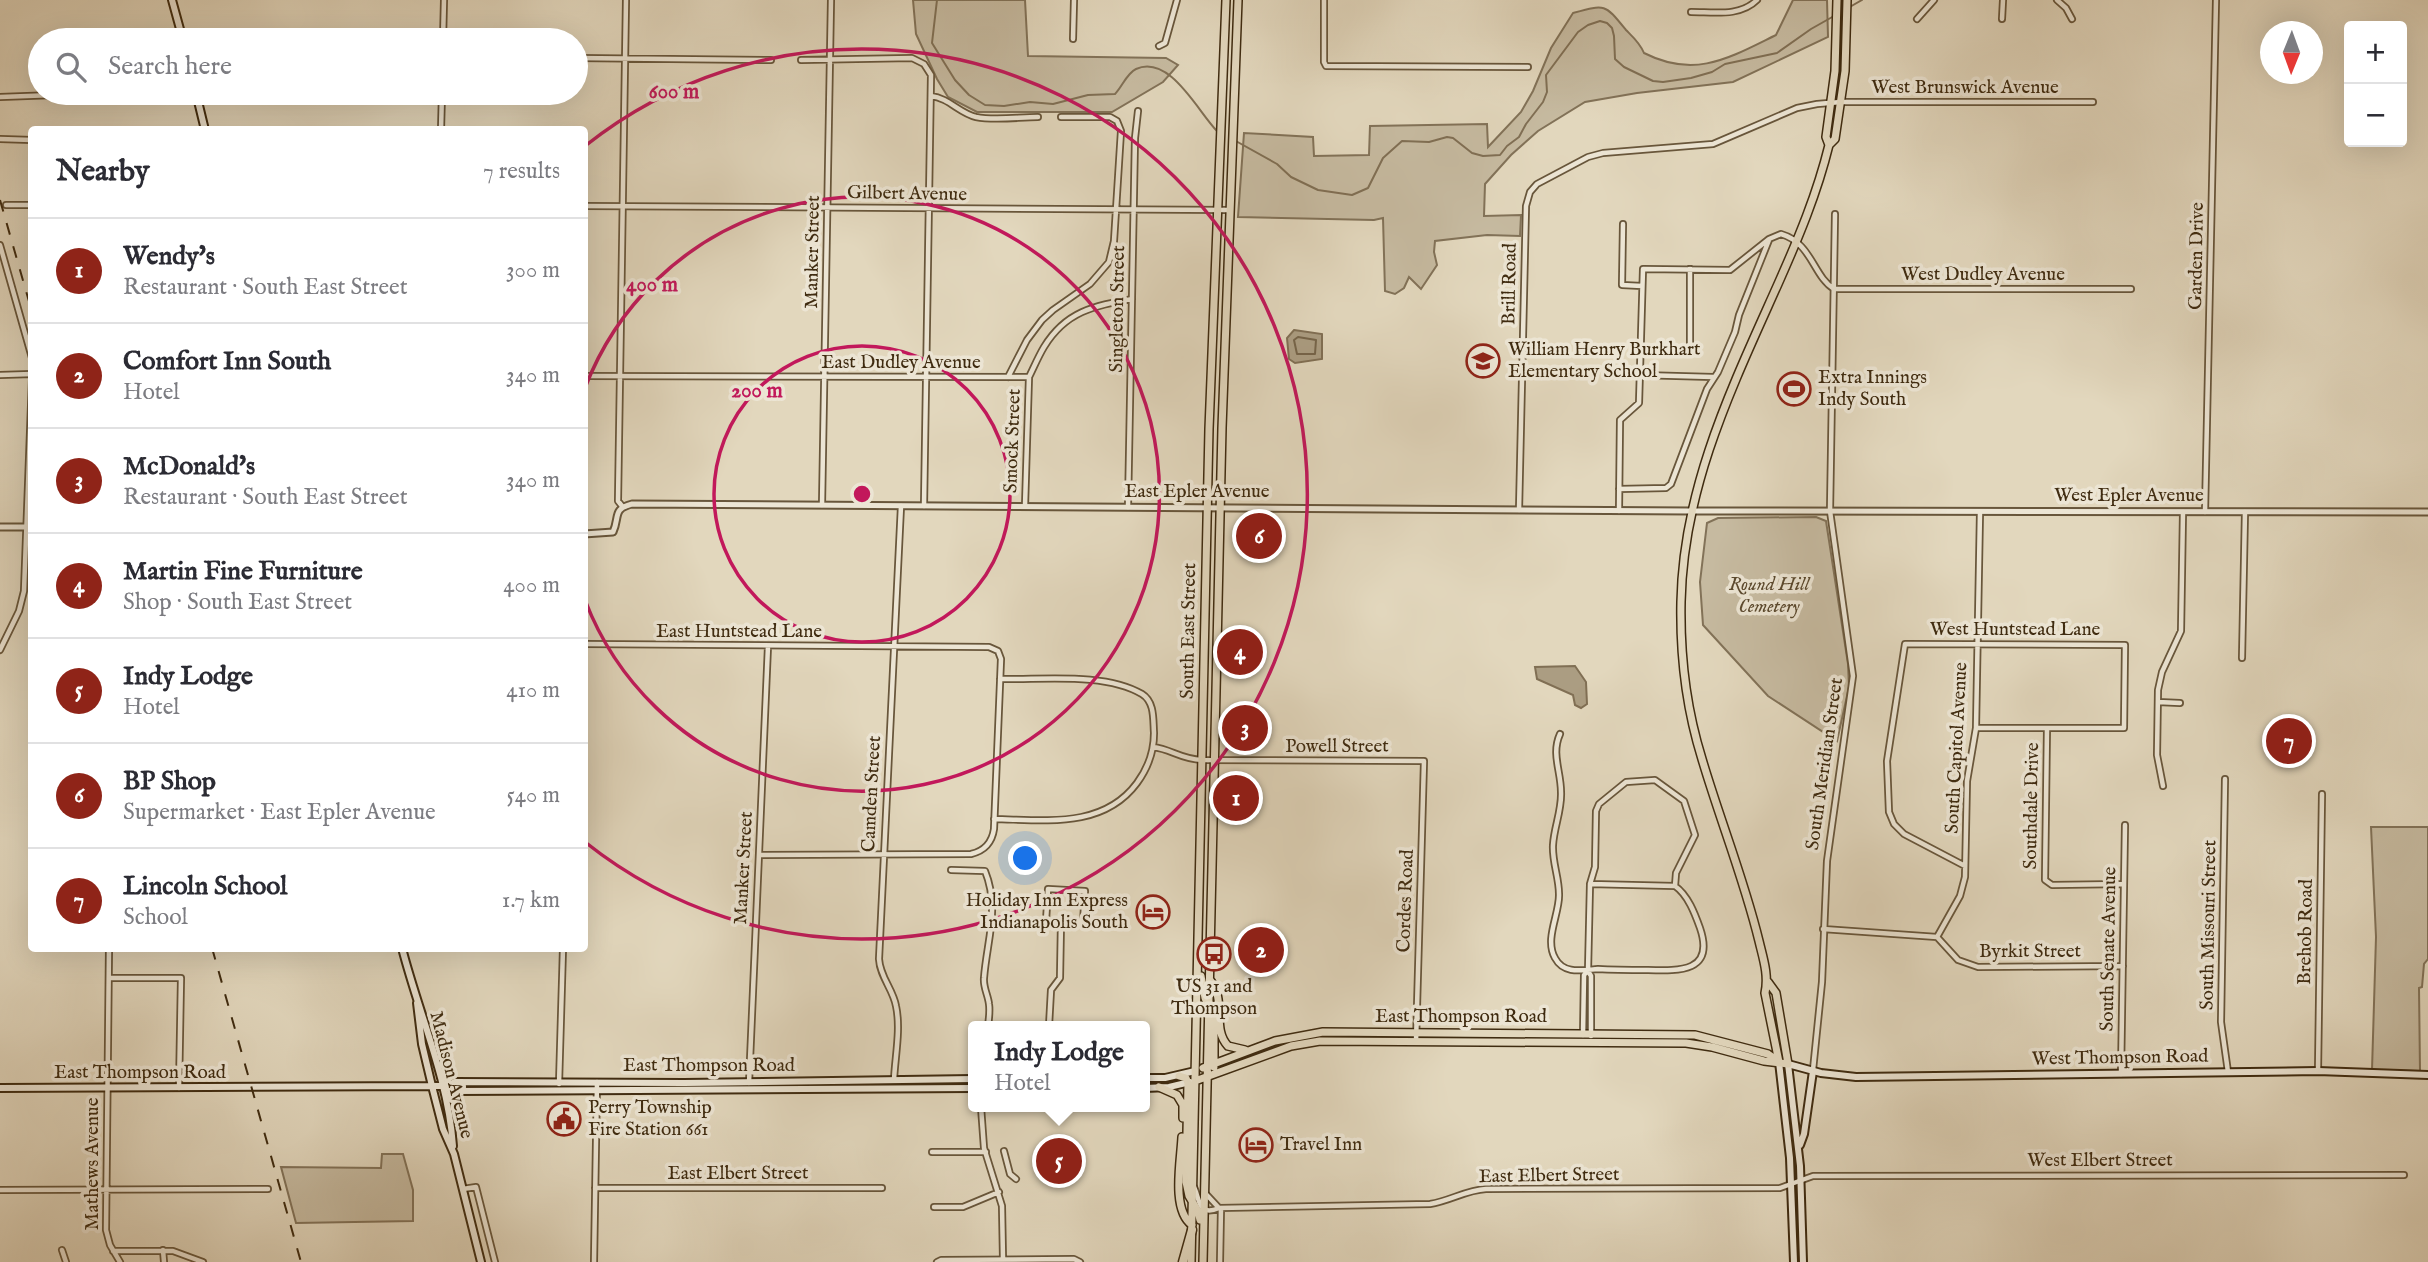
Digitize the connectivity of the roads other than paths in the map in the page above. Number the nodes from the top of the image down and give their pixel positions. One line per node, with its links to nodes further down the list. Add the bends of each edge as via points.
1 (172, 0): 21 (main road)
2 (444, 0): 22 (street)
3 (626, 0): 26 (street)
4 (831, 0): 29 (street, Manker Street)
5 (1074, 0): 23 (street)
6 (1177, 0): 24 (street, via 1165,43)
7 (1226, 0): 53 (main road, South East Street)
8 (1238, 0): 54 (main road, South East Street)
9 (1324, 0): 30 (street, via 1326,66)
10 (1758, 0): 17 (street, via 1736,12)
11 (1838, 0): 35 (main road, South Meridian Street)
12 (1847, 0): 35 (main road, South Meridian Street)
13 (1934, 0): 18 (street)
14 (2003, 0): 19 (street)
15 (2057, 0): 20 (street)
16 (2216, 0): 93 (street, Garden Drive)
17 (1692, 12)
18 (1917, 19)
19 (2002, 19)
20 (2072, 19)
21 (180, 28)
22 (443, 28)
23 (1073, 39)
24 (1158, 46)
25 (588, 58): 26 (street)
26 (625, 59): 27 (street); 48 (street)
27 (771, 60)
28 (801, 60): 29 (street)
29 (830, 60): 32 (street, via 912,58 924,64 931,75); 49 (street, Manker Street)
30 (1528, 67)
31 (28, 96): 33 (street)
32 (932, 96): 39 (street, via 978,117); 50 (street)
33 (0, 97)
34 (2093, 102): 35 (street, West Brunswick Avenue)
35 (1837, 103): 57 (street, West Brunswick Avenue, via 1810,104 1713,144 1583,158 1534,187 1527,199); 59 (main road, South Meridian Street, via 1835,139 1829,145)
36 (198, 105): 41 (main road)
37 (442, 105): 42 (street)
38 (1138, 111): 52 (street, Singleton Street)
39 (1038, 117)
40 (1061, 117): 51 (street, East Dudley Avenue, via 1117,121 1121,131)
41 (204, 126)
42 (441, 126)
43 (0, 139): 44 (street)
44 (28, 140)
45 (6, 205): 46 (street)
46 (28, 205)
47 (588, 206): 48 (street, Gilbert Avenue)
48 (623, 206): 49 (street, Gilbert Avenue); 71 (street)
49 (828, 207): 50 (street, Gilbert Avenue); 72 (street, Manker Street)
50 (929, 208): 51 (street, Gilbert Avenue); 74 (street)
51 (1116, 209): 52 (street, Gilbert Avenue); 75 (street, East Dudley Avenue, via 1113,249 1104,269 1042,320)
52 (1134, 209): 53 (street, Gilbert Avenue); 65 (street, Singleton Street)
53 (1218, 209): 54 (street, Gilbert Avenue); 85 (main road, South East Street)
54 (1229, 210): 86 (main road, South East Street)
55 (1835, 214): 63 (street, South Meridian Street)
56 (1623, 224): 62 (street, via 1622,285)
57 (1525, 226): 87 (street, Brill Road)
58 (1769, 239): 59 (street, via 1784,235); 61 (street, via 1730,270); 77 (street)
59 (1796, 243): 63 (street); 89 (main road, South Meridian Street, via 1717,424)
60 (0, 245): 66 (street)
61 (1690, 269): 62 (street, via 1643,269); 67 (street)
62 (1642, 286): 69 (street)
63 (1834, 289): 64 (street, West Dudley Avenue); 90 (street, South Meridian Street)
64 (2131, 289)
65 (1132, 299): 76 (street, via 1094,306 1074,316 1047,342); 84 (street, Singleton Street)
66 (28, 344)
67 (1690, 346)
68 (0, 374): 73 (street)
69 (1640, 375): 77 (street); 78 (street, via 1639,403 1620,420)
70 (588, 376): 71 (street, East Dudley Avenue)
71 (620, 376): 72 (street, East Dudley Avenue); 80 (street, via 618,501)
72 (825, 376): 74 (street, East Dudley Avenue); 79 (street, Manker Street)
73 (28, 377)
74 (926, 377): 75 (street, East Dudley Avenue); 82 (street)
75 (1008, 377): 76 (street, East Dudley Avenue)
76 (1029, 377): 83 (street, Smock Street)
77 (1714, 377): 78 (street, via 1671,485)
78 (1619, 489): 88 (street)
79 (822, 505): 80 (street, East Epler Avenue); 81 (street, East Epler Avenue)
80 (622, 506): 98 (street, via 613,532)
81 (901, 506): 82 (street, East Epler Avenue); 103 (street, Camden Street)
82 (923, 506): 83 (street, East Epler Avenue)
83 (1025, 506): 84 (street, East Epler Avenue)
84 (1128, 507): 85 (street, East Epler Avenue)
85 (1207, 508): 86 (street, East Epler Avenue); 113 (main road, South East Street)
86 (1219, 508): 87 (street, East Epler Avenue); 113 (main road, South East Street)
87 (1519, 510): 88 (street, East Epler Avenue)
88 (1619, 511): 89 (street, East Epler Avenue)
89 (1691, 511): 90 (street, East Epler Avenue); 138 (main road, South Meridian Street, via 1681,601 1688,696 1700,752 1748,898)
90 (1830, 511): 91 (street, West Epler Avenue); 128 (street, South Meridian Street, via 1853,676 1829,847)
91 (1980, 512): 92 (street, West Epler Avenue); 101 (street, South Capitol Avenue)
92 (2183, 512): 93 (street, West Epler Avenue); 107 (street, via 2181,631 2161,675)
93 (2205, 512): 94 (street, West Epler Avenue)
94 (2245, 512): 95 (street, West Epler Avenue); 105 (street)
95 (2428, 512)
96 (0, 527): 97 (street)
97 (28, 527)
98 (588, 534)
99 (28, 541): 104 (street, via 24,595)
100 (588, 644): 102 (street, East Huntstead Lane)
101 (1977, 645): 109 (street, South Capitol Avenue); 110 (street, West Huntstead Lane, via 2125,645 2124,728); 122 (street, West Huntstead Lane, via 1905,644 1887,761 1890,816 1896,826)
102 (768, 646): 103 (street, East Huntstead Lane); 120 (street, Manker Street)
103 (893, 647): 106 (street, East Huntstead Lane, via 992,648 1001,656); 121 (street, Camden Street)
104 (0, 650)
105 (2242, 658)
106 (1000, 680): 112 (street, via 1097,681 1140,693 1152,706); 118 (street)
107 (2158, 702): 108 (street); 116 (street, via 2157,755)
108 (2180, 703)
109 (1976, 728): 110 (street); 122 (street, South Capitol Avenue, via 1967,782)
110 (2047, 728): 125 (street, Southdale Drive, via 2044,876 2052,886)
111 (1560, 734): 135 (street, via 1555,753 1561,800 1553,846 1559,896 1552,947 1555,959 1564,967)
112 (1153, 747): 113 (street, Powell Street); 118 (street, via 1136,784 1102,811 1069,820)
113 (1208, 760): 114 (street, Powell Street); 133 (main road, South East Street); 137 (main road, South East Street)
114 (1424, 761): 143 (street, Cordes Road)
115 (2225, 779): 155 (street, South Missouri Street, via 2221,1022)
116 (2162, 786)
117 (2322, 794): 154 (street, Brehob Road)
118 (994, 819): 121 (street, via 992,838 977,852)
119 (2125, 825): 125 (street, South Senate Avenue)
120 (759, 855): 121 (street); 165 (street, Manker Street)
121 (884, 855): 162 (street, Camden Street, via 879,961 897,1010)
122 (1965, 866): 129 (street, South Capitol Avenue, via 1961,894)
123 (951, 870): 141 (street, via 985,871 992,889 984,981)
124 (1590, 884): 126 (street); 126 (street, via 1597,807 1626,782 1635,780 1657,781 1686,806 1695,835 1676,873); 135 (street)
125 (2124, 884): 134 (street, South Senate Avenue)
126 (1675, 887): 135 (street, via 1694,913 1704,942 1700,959 1678,971)
127 (1061, 922): 127 (street, via 1083,922 1084,889 1047,890 1046,920); 142 (street, via 1060,978 1051,990)
128 (1823, 929): 129 (street); 153 (street, South Meridian Street)
129 (1937, 937): 134 (street, Byrkit Street, via 1956,959 1978,967)
130 (109, 952): 136 (street, Mathews Avenue)
131 (403, 952): 139 (main road, Madison Avenue)
132 (563, 952): 163 (street)
133 (1197, 961): 140 (main road); 152 (main road, South East Street)
134 (2123, 966): 156 (street, South Senate Avenue)
135 (1588, 971): 144 (street)
136 (108, 978): 171 (street, Mathews Avenue); 172 (street, via 181,978)
137 (1209, 978): 140 (main road, South East Street); 147 (main road, via 1219,997 1224,1043)
138 (1768, 982): 148 (main road, South Meridian Street, via 1765,993); 149 (main road, South Meridian Street, via 1776,993)
139 (417, 1003): 167 (main road, Madison Avenue); 168 (main road, Madison Avenue)
140 (1208, 1007): 150 (main road, South East Street)
141 (988, 1021)
142 (1049, 1021)
143 (1416, 1032): 144 (main road, East Thompson Road); 145 (street, Cordes Road); 147 (main road, East Thompson Road, via 1314,1032)
144 (1587, 1033): 146 (street); 148 (main road, East Thompson Road, via 1695,1035 1768,1054)
145 (1416, 1042): 146 (main road, East Thompson Road); 151 (main road, East Thompson Road, via 1310,1042)
146 (1587, 1043): 148 (main road, East Thompson Road, via 1696,1044)
147 (1250, 1050): 150 (main road, East Thompson Road)
148 (1779, 1062): 149 (main road, East Thompson Road); 187 (main road, South Meridian Street)
149 (1788, 1064): 153 (main road, East Thompson Road); 180 (main road, South Meridian Street)
150 (1210, 1065): 151 (main road); 152 (main road, East Thompson Road); 159 (main road, South East Street)
151 (1224, 1070): 159 (main road, East Thompson Road)
152 (1195, 1071): 158 (main road, East Thompson Road); 166 (main road, South East Street)
153 (1813, 1071): 156 (main road, West Thompson Road, via 1856,1077); 180 (main road, South Meridian Street)
154 (2318, 1071): 155 (main road, West Thompson Road); 157 (main road, West Thompson Road)
155 (2228, 1072): 156 (main road, West Thompson Road)
156 (2120, 1074)
157 (2428, 1075)
158 (1179, 1076): 161 (main road, East Thompson Road); 166 (main road)
159 (1207, 1077): 166 (main road, East Thompson Road); 196 (main road, South East Street)
160 (968, 1079): 162 (main road, East Thompson Road)
161 (1150, 1079)
162 (894, 1080): 165 (main road, East Thompson Road); 175 (main road)
163 (559, 1082): 164 (main road, East Thompson Road); 168 (main road, East Thompson Road, via 454,1082); 176 (street)
164 (597, 1082): 165 (main road, East Thompson Road); 177 (street)
165 (749, 1082): 178 (street, Manker Street)
166 (1192, 1082): 169 (main road, East Thompson Road); 188 (main road, South East Street); 197 (main road, via 1186,1182)
167 (432, 1086): 168 (main road, East Thompson Road); 172 (main road, East Thompson Road); 184 (main road, Madison Avenue)
168 (445, 1086): 176 (main road, East Thompson Road, via 455,1091); 184 (main road, Madison Avenue)
169 (1159, 1087): 174 (main road, East Thompson Road); 201 (main road, via 1175,1093 1183,1105 1180,1205)
170 (0, 1088): 171 (main road, East Thompson Road)
171 (107, 1088): 172 (main road, East Thompson Road); 194 (street, Mathews Avenue)
172 (179, 1088)
173 (968, 1088): 175 (main road, East Thompson Road)
174 (1150, 1088)
175 (892, 1089): 178 (main road, East Thompson Road)
176 (559, 1091): 177 (main road, East Thompson Road)
177 (596, 1091): 178 (main road, East Thompson Road); 189 (street)
178 (748, 1091)
179 (981, 1112): 183 (street)
180 (1798, 1150): 187 (main road, South Meridian Street)
181 (1004, 1151): 186 (street, via 1010,1174)
182 (932, 1152): 183 (street)
183 (986, 1152): 195 (street)
184 (454, 1154): 192 (main road, Madison Avenue)
185 (2403, 1175): 187 (street, West Elbert Street, via 1813,1176)
186 (1016, 1179)
187 (1797, 1182): 199 (street, East Elbert Street, via 1780,1188 1481,1189 1430,1204); 222 (main road, South Meridian Street); 223 (main road, South Meridian Street)
188 (1194, 1187): 197 (main road, South East Street); 200 (street)
189 (594, 1188): 190 (street, East Elbert Street); 215 (street)
190 (881, 1188)
191 (268, 1189): 194 (street)
192 (463, 1189): 213 (main road, Madison Avenue); 214 (street, via 476,1187)
193 (0, 1190): 194 (street)
194 (107, 1190): 205 (street, Mathews Avenue, via 106,1232)
195 (999, 1192): 198 (street, via 963,1207); 206 (street)
196 (1204, 1192): 199 (street); 200 (main road, South East Street)
197 (1193, 1205): 201 (main road, South East Street); 202 (main road, via 1199,1215)
198 (934, 1207)
199 (1220, 1208): 200 (street, East Elbert Street); 221 (street)
200 (1204, 1209): 202 (main road, South East Street)
201 (1192, 1228): 218 (highway); 219 (main road, South East Street)
202 (1203, 1249): 220 (main road, South East Street)
203 (62, 1250): 209 (street)
204 (163, 1250): 205 (street); 211 (street); 212 (street, via 182,1252)
205 (113, 1251): 210 (street)
206 (1003, 1259): 207 (street); 208 (street)
207 (979, 1261): 216 (street)
208 (1030, 1261): 217 (street)
209 (66, 1262)
210 (120, 1262)
211 (164, 1262)
212 (202, 1262)
213 (481, 1262)
214 (495, 1262)
215 (594, 1262)
216 (937, 1262)
217 (1080, 1262)
218 (1183, 1262)
219 (1191, 1262)
220 (1203, 1262)
221 (1220, 1262)
222 (1794, 1262)
223 (1803, 1262)

